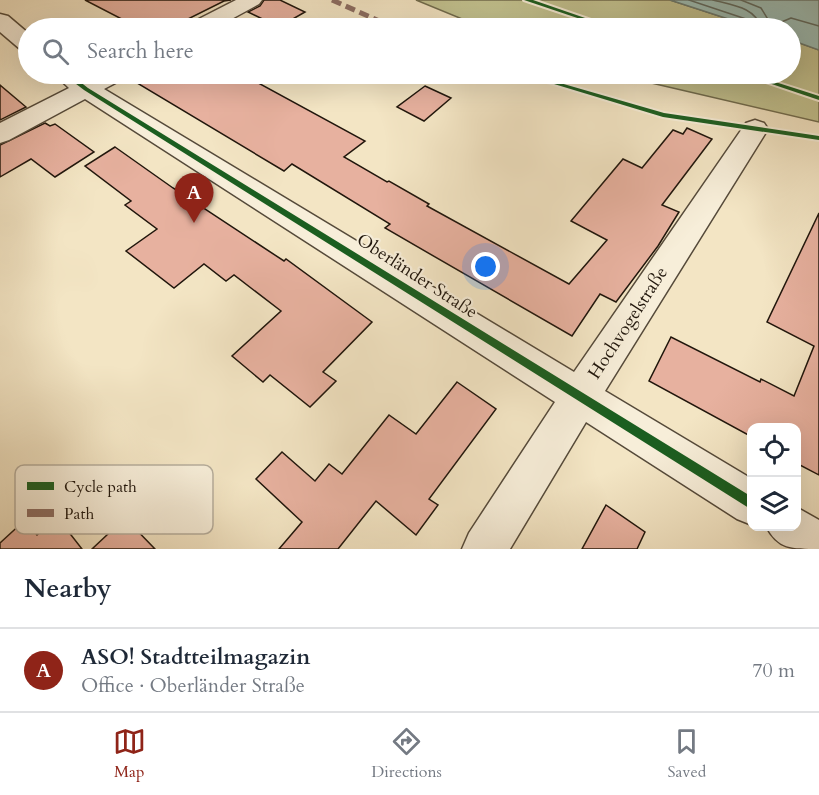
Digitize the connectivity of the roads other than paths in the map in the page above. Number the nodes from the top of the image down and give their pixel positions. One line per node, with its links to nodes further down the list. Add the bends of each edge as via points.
1 (252, 0): 2 (street)
2 (218, 18)
3 (0, 21): 4 (street)
4 (18, 36)
5 (81, 84): 8 (street)
6 (97, 84): 9 (street, Oberländer Straße)
7 (755, 129): 9 (street, Hochvogelstraße)
8 (0, 134)
9 (579, 398): 10 (street, Oberländer Straße); 13 (street, Hochvogelstraße)
10 (747, 501)
11 (796, 531): 12 (street)
12 (819, 545)
13 (485, 549)

